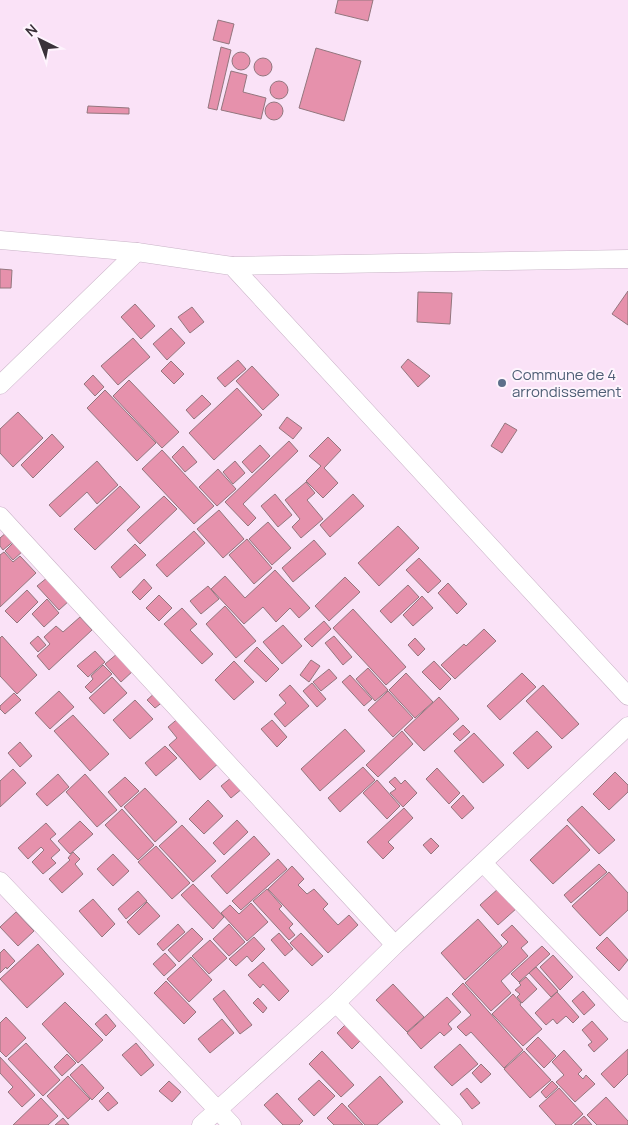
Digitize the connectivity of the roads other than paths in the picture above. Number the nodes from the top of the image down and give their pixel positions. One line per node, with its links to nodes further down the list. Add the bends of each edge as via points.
1 (0, 240): 2 (street)
2 (137, 252): 4 (street); 5 (street)
3 (628, 259): 4 (street)
4 (232, 266): 7 (street)
5 (0, 385)
6 (0, 516): 11 (street)
7 (628, 696)
8 (628, 726): 9 (street)
9 (483, 863): 11 (street); 13 (street)
10 (0, 881): 14 (street)
11 (394, 945): 12 (street)
12 (336, 1003): 14 (street); 17 (street)
13 (628, 1013)
14 (218, 1109): 15 (street); 16 (street)
15 (201, 1125)
16 (232, 1125)
17 (453, 1125)

